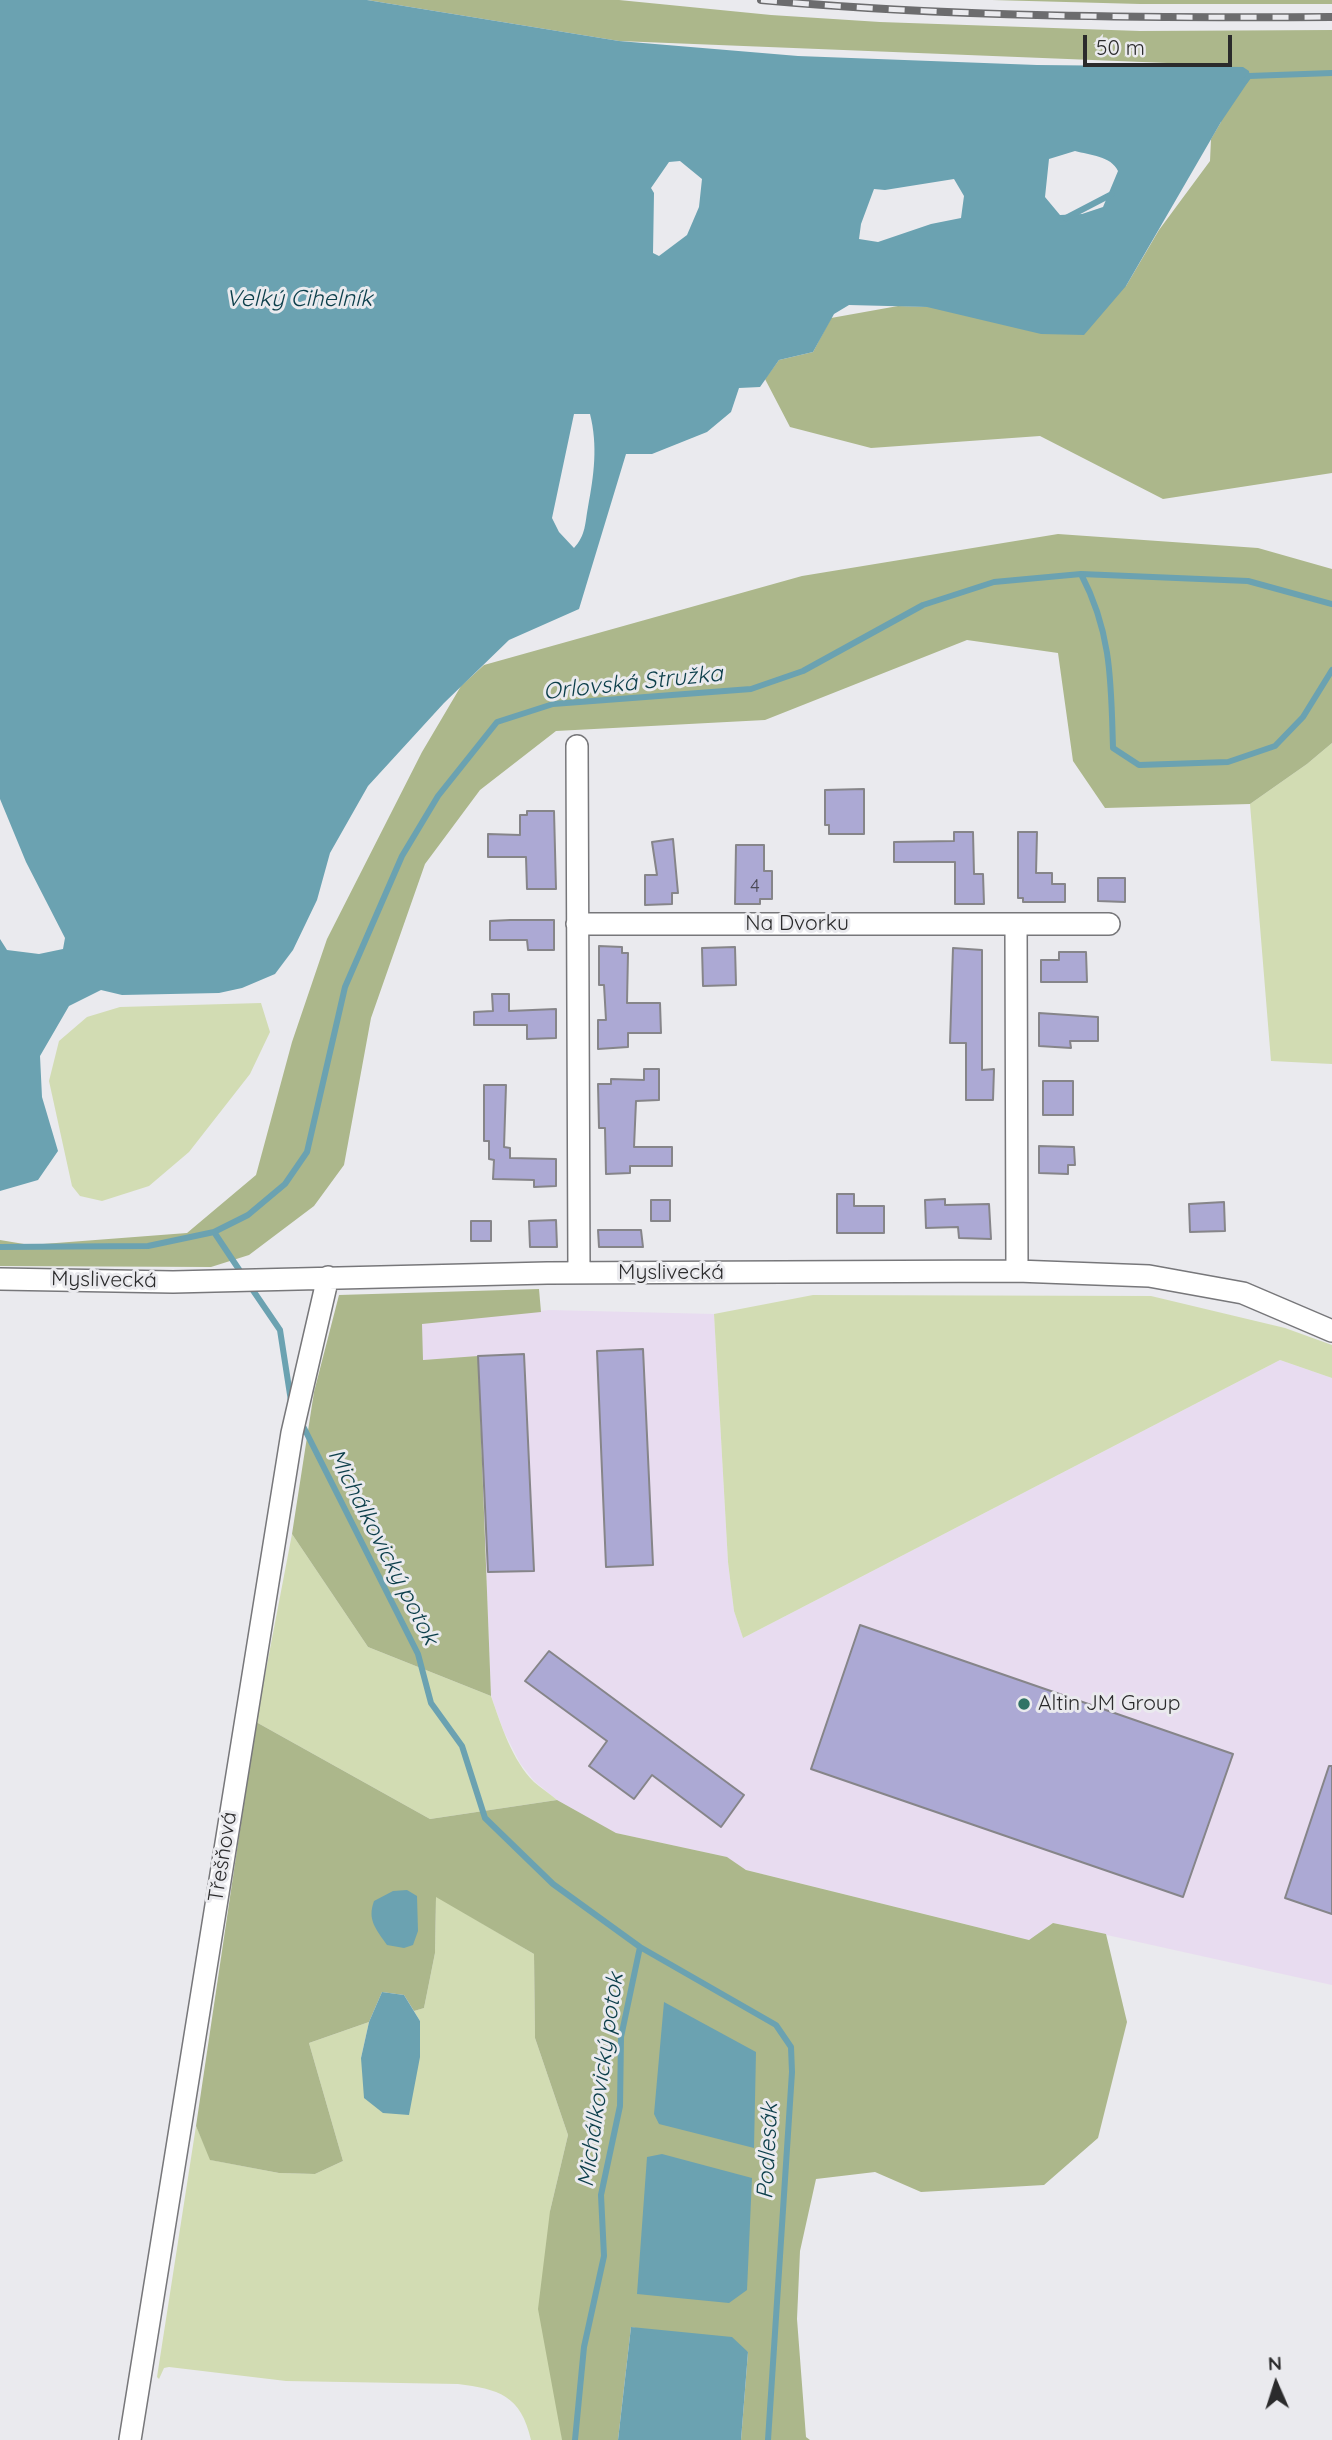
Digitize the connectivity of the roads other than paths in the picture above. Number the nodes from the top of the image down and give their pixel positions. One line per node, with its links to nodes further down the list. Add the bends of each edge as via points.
1 (577, 746): 2 (street)
2 (578, 924): 3 (street, Na Dvorku); 6 (street)
3 (1016, 924): 4 (street, Na Dvorku); 5 (street)
4 (1109, 924)
5 (1017, 1271): 6 (street, Myslivecká); 9 (street, Myslivecká, via 1149,1276 1243,1293)
6 (579, 1273): 7 (street, Myslivecká)
7 (328, 1277): 8 (street, Myslivecká, via 173,1282); 10 (street, Třešňová, via 292,1433)
8 (0, 1279)
9 (1332, 1331)
10 (130, 2440)

